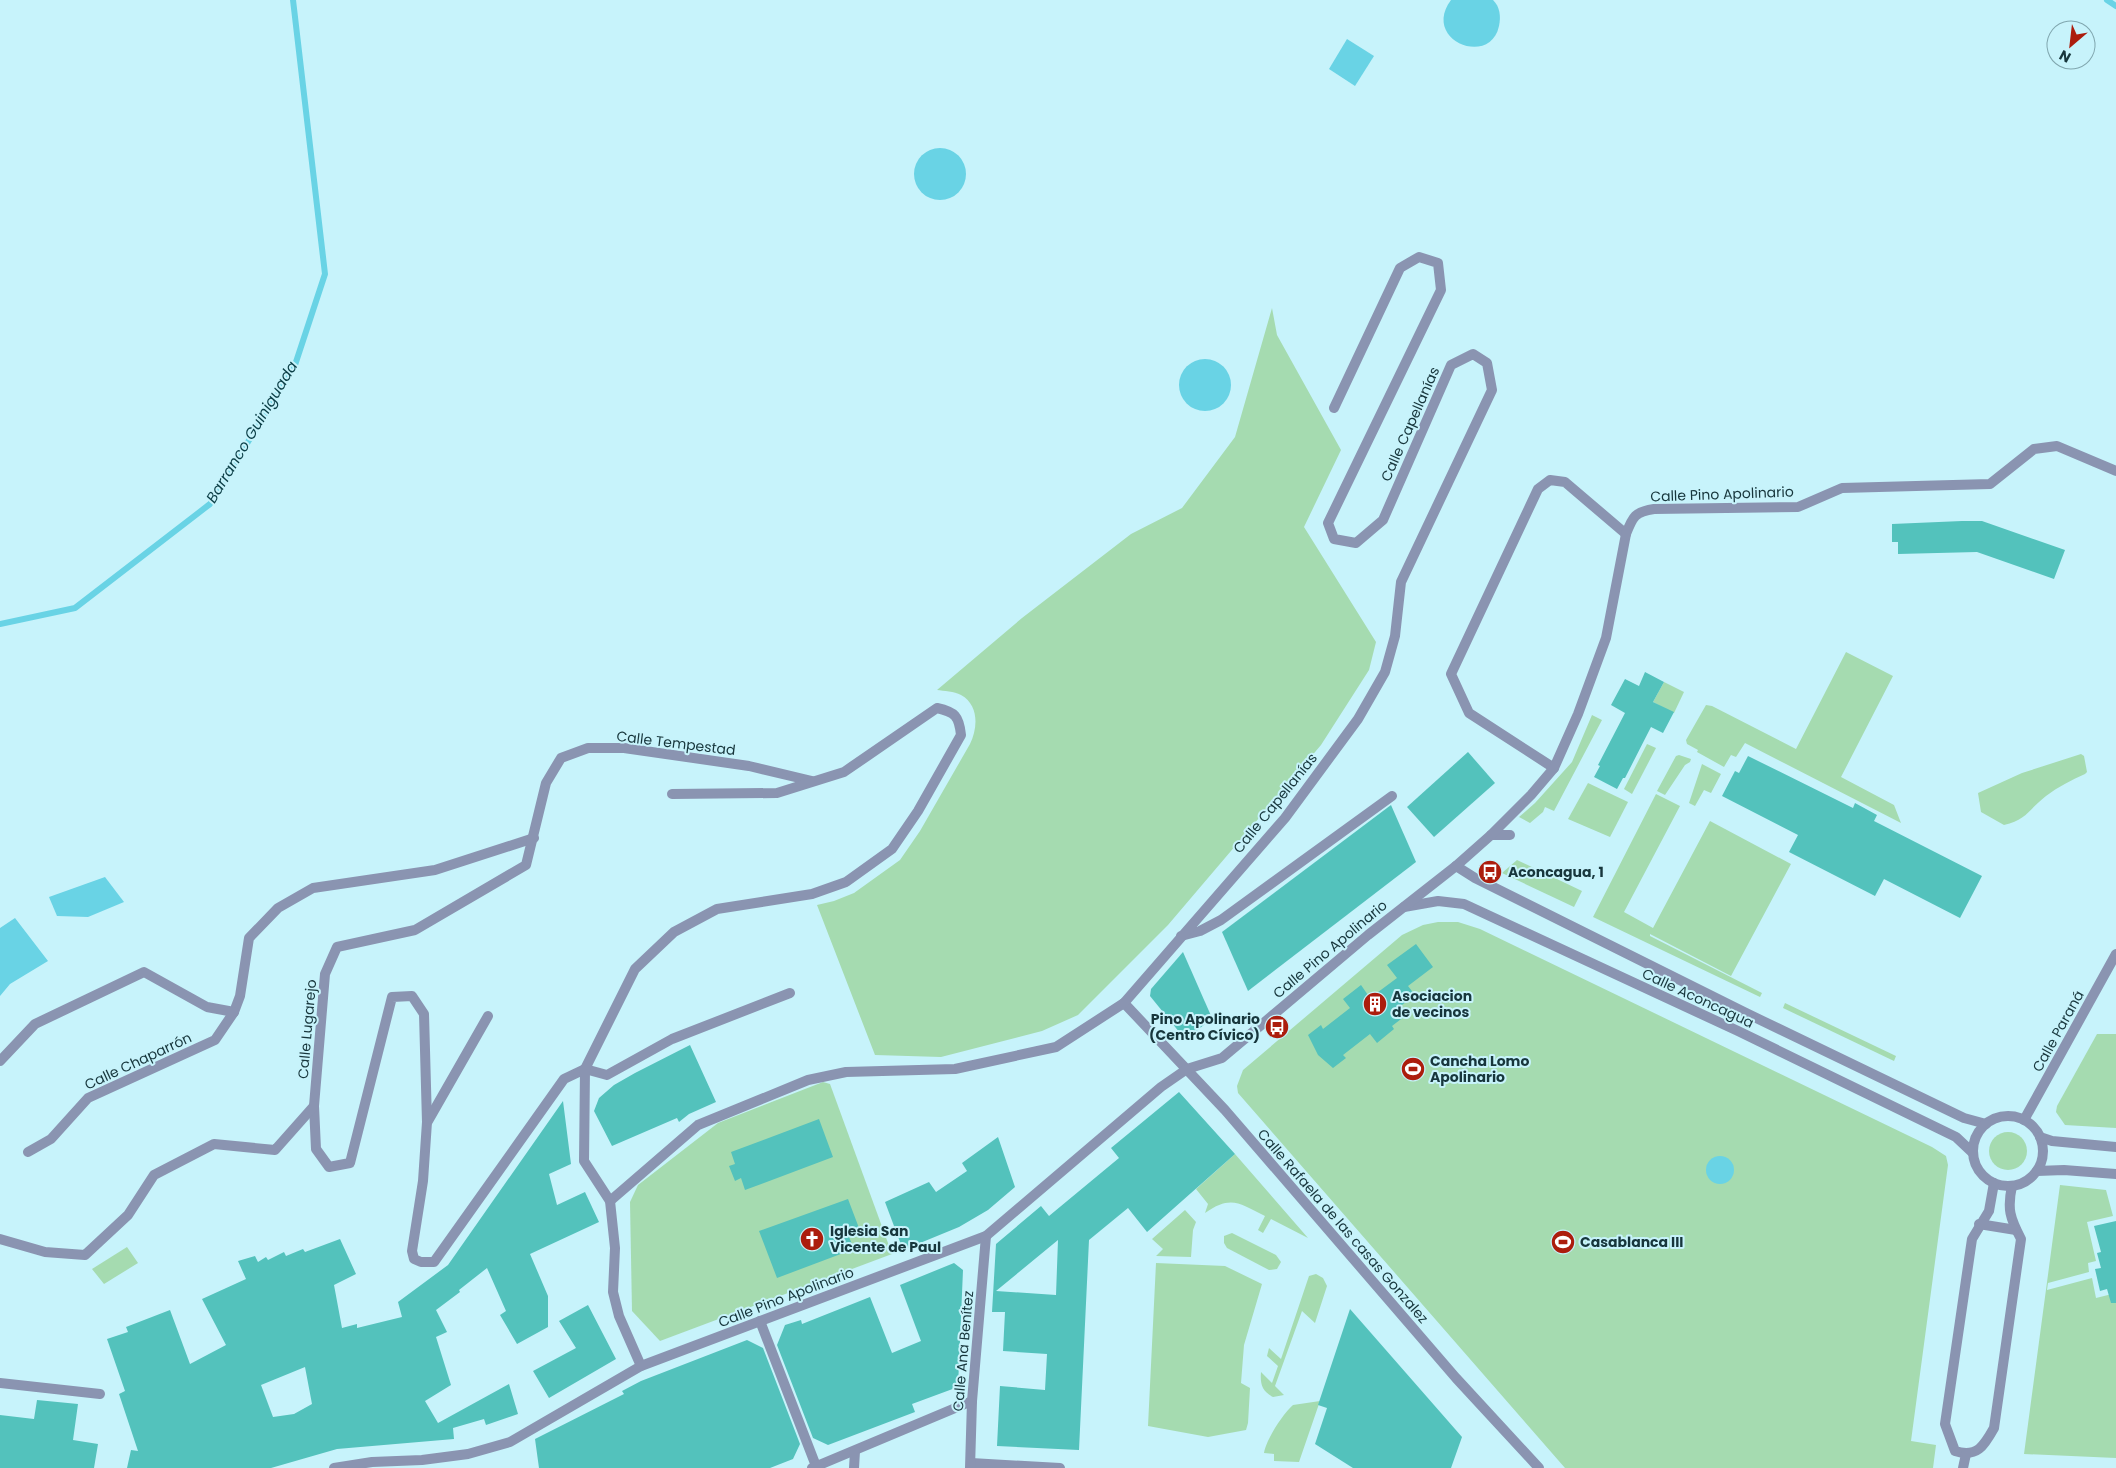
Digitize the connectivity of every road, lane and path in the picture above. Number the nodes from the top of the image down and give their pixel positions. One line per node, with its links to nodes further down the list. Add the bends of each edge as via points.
1 (1334, 408): 13 (street, Calle Capellanías, via 1400,268 1418,257 1438,263 1441,290 1328,522 1334,539 1356,544 1383,520 1451,365 1473,354 1487,363 1492,390 1401,582 1395,636 1385,672 1358,719 1285,818)
2 (2116, 471): 3 (street, Calle Pino Apolinario, via 2056,446 2034,449 1990,484 1842,488 1798,507 1654,508 1632,517)
3 (1626, 534): 4 (street, Calle Pino Apolinario, via 1606,638); 4 (street, via 1565,482 1550,480 1538,490 1451,674 1469,712)
4 (1554, 768): 8 (street, Calle Pino Apolinario)
5 (812, 781): 6 (street, Calle Tempestad, via 777,793); 10 (street, Calle Tempestad, via 749,766 624,748 588,748 561,758 546,783); 20 (street, Calle Tempestad, via 844,772 936,708 951,711 960,722 961,736 892,849 846,882 812,894 718,909 674,932 635,969)
6 (672, 794)
7 (1392, 796): 13 (street, via 1221,920)
8 (1491, 835): 9 (street); 11 (street, Calle Pino Apolinario)
9 (1510, 835)
10 (534, 838): 17 (street, via 435,870 313,888 278,908 248,938 240,996); 22 (street, Calle Lugarejo, via 526,865 414,930 336,947 325,974)
11 (1456, 866): 12 (street, Calle Pino Apolinario); 25 (street, Calle Aconcagua, via 1746,1014 1964,1118)
12 (1401, 908): 21 (street, Calle Pino Apolinario, via 1222,1058); 29 (street, Calle Aconcagua, via 1438,901 1464,904 1956,1136)
13 (1181, 936): 16 (street, Calle Capellanías)
14 (2116, 954): 23 (street, Calle Paraná)
15 (790, 993): 20 (street, via 672,1039 607,1075)
16 (1124, 1003): 21 (street, Calle Rafaela de las casas Gonzalez); 34 (street, Calle Capellanías, via 1056,1047 955,1069 846,1072 808,1080 698,1125)
17 (234, 1012): 19 (street, via 207,1007 144,972 35,1024); 28 (street, Calle Chaparrón, via 215,1040 88,1098 51,1139)
18 (488, 1016): 24 (street)
19 (0, 1061)
20 (585, 1068): 24 (street, Calle Lugarejo, via 564,1079 434,1262 427,1264 414,1259 412,1251 423,1181); 34 (street, Calle Tempestad, via 584,1161)
21 (1187, 1069): 37 (street, Calle Pino Apolinario, via 1161,1087); 51 (street, Calle Rafaela de las casas Gonzalez, via 1456,1378)
22 (314, 1106): 24 (street, Calle Lugarejo, via 316,1150 329,1167 350,1163 392,997 412,996 424,1014); 38 (street, via 275,1150 214,1144 154,1175 128,1215 85,1255 45,1252)
23 (2024, 1120): 25 (street, via 2003,1117); 26 (street)
24 (427, 1122)
25 (1986, 1124): 29 (street, via 1976,1138)
26 (2040, 1137): 27 (street); 30 (street, via 2043,1155)
27 (2116, 1147)
28 (28, 1152)
29 (1973, 1153): 32 (street, via 1980,1171)
30 (2037, 1170): 31 (street); 33 (street, via 2030,1179)
31 (2116, 1174)
32 (1994, 1183): 33 (street); 35 (street, via 1989,1211)
33 (2012, 1186): 36 (street, via 2008,1204)
34 (610, 1201): 40 (street, Calle Tempestad, via 615,1248 613,1292 619,1316)
35 (1979, 1224): 36 (street); 45 (street, via 1972,1239 1945,1424 1955,1451)
36 (2016, 1230): 45 (street, via 2021,1238 1994,1428 1978,1451)
37 (986, 1236): 39 (street, Calle Pino Apolinario); 43 (street, Calle Ana Benítez)
38 (0, 1239)
39 (760, 1321): 40 (street, Calle Pino Apolinario); 47 (street)
40 (641, 1366): 48 (street, Calle Pino Apolinario, via 510,1442 468,1454)
41 (0, 1383): 42 (street)
42 (100, 1394)
43 (972, 1401): 44 (street); 46 (street, Calle Ana Benítez)
44 (855, 1451): 47 (street); 49 (street)
45 (1966, 1454): 52 (street)
46 (971, 1466): 50 (street)
47 (814, 1467)
48 (334, 1468)
49 (854, 1468)
50 (1060, 1468)
51 (1539, 1468)
52 (1963, 1468)

